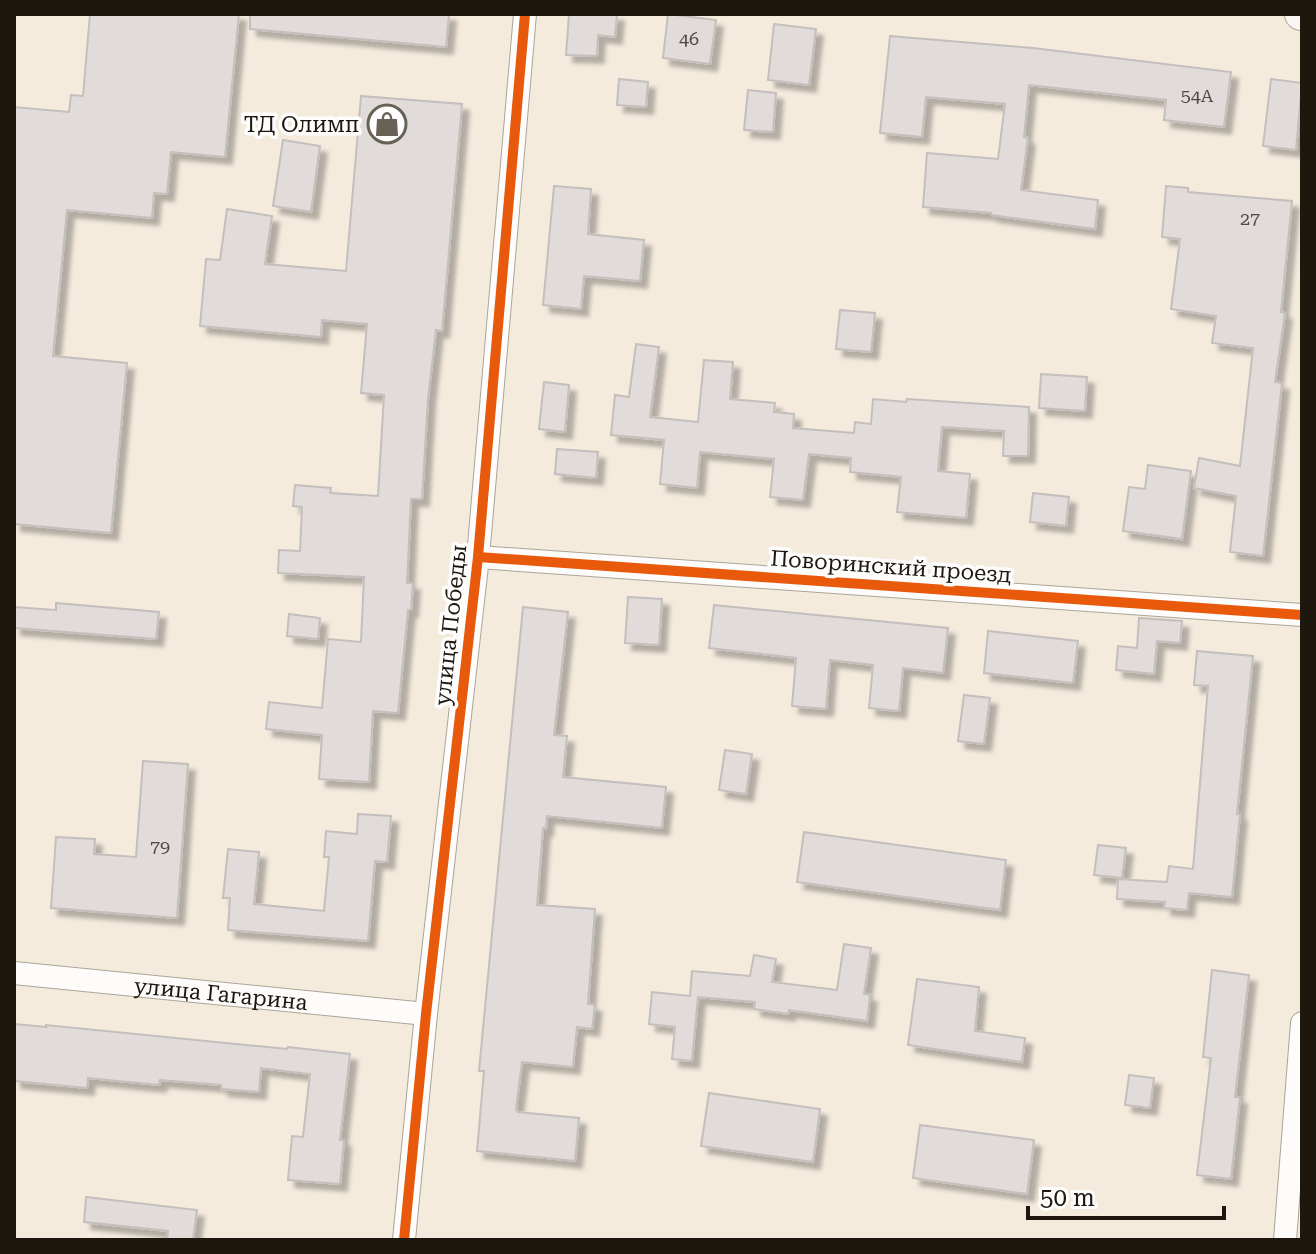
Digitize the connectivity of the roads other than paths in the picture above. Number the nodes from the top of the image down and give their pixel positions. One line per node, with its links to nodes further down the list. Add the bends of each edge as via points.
1 (525, 14): 2 (street, улица Победы)
2 (478, 557): 3 (street, Поворинский проезд); 5 (street, улица Победы)
3 (1302, 615)
4 (14, 973): 5 (street, улица Гагарина)
5 (426, 1014): 8 (street, улица Победы)
6 (1302, 1023): 7 (street)
7 (1300, 1075): 9 (street)
8 (404, 1240)
9 (1285, 1240)

